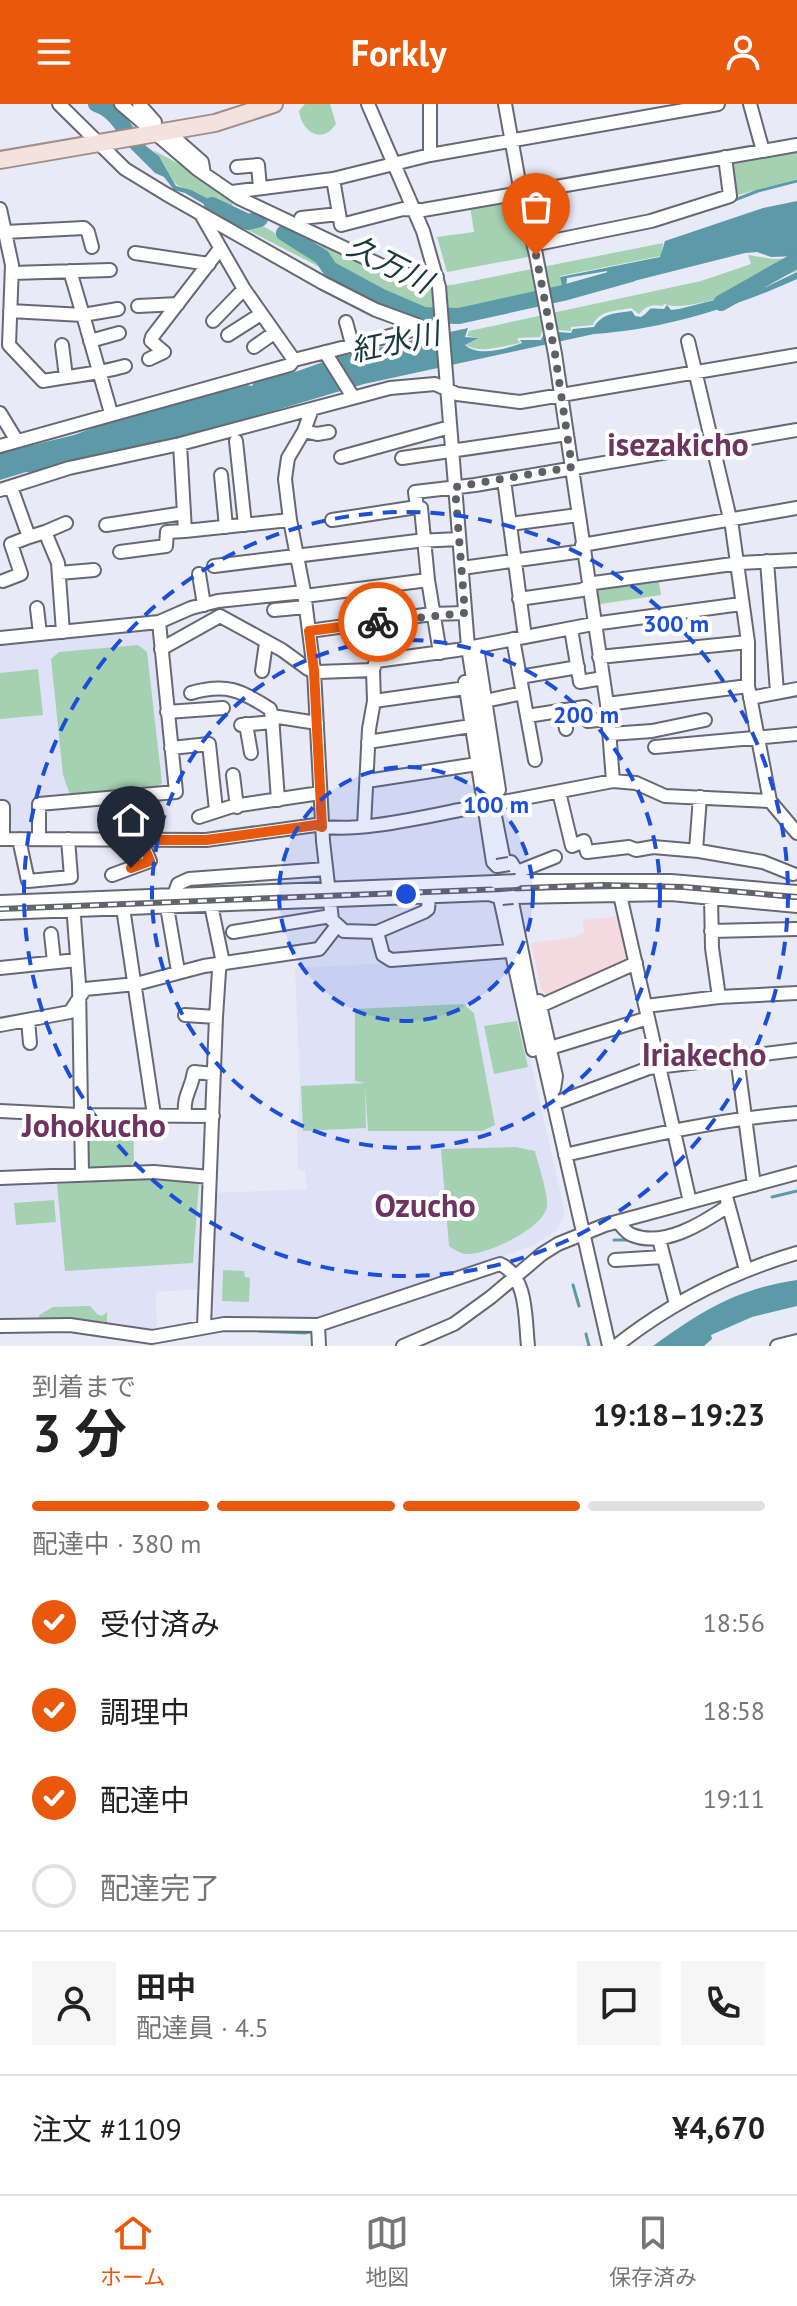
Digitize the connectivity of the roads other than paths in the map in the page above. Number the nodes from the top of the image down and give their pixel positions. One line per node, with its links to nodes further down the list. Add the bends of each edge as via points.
1 (59, 104): 14 (street)
2 (121, 104): 9 (street)
3 (274, 104): 10 (main road)
4 (368, 104): 20 (street)
5 (430, 104): 17 (street)
6 (505, 104): 13 (street)
7 (718, 104): 13 (street)
8 (750, 104): 16 (street)
9 (133, 107): 11 (street)
10 (234, 111): 11 (main road)
11 (152, 129): 14 (main road); 22 (street)
12 (177, 140): 22 (street, via 202,162)
13 (511, 140): 17 (street); 26 (street)
14 (100, 142): 19 (main road); 30 (street, via 125,169)
15 (797, 145): 16 (street)
16 (763, 151): 18 (street)
17 (430, 155): 20 (street)
18 (725, 157): 26 (street); 26 (street, via 730,196 651,221 542,243)
19 (0, 160)
20 (395, 164): 23 (street); 28 (street)
21 (237, 167): 24 (street, via 258,165)
22 (204, 174): 25 (street)
23 (333, 179): 24 (street); 29 (street)
24 (260, 188): 25 (street)
25 (232, 192): 40 (street, via 391,270)
26 (525, 192): 28 (street); 69 (street)
27 (0, 209): 32 (street)
28 (415, 210): 29 (street, via 341,225); 40 (street)
29 (339, 214): 31 (street)
30 (202, 216): 34 (street); 55 (street, via 376,310 417,325 412,331)
31 (301, 218)
32 (5, 232): 33 (street, via 84,228); 39 (street)
33 (92, 247)
34 (219, 250): 36 (street); 41 (street)
35 (135, 253): 36 (street)
36 (209, 264): 42 (street)
37 (110, 270): 38 (street)
38 (70, 271): 39 (street); 47 (street)
39 (12, 273): 45 (street)
40 (437, 278): 67 (street)
41 (244, 289): 46 (street); 48 (street)
42 (178, 304): 43 (street); 61 (street, via 152,337 164,352)
43 (138, 306)
44 (118, 309): 47 (street)
45 (10, 311): 47 (street); 56 (street)
46 (261, 314): 51 (street); 52 (street)
47 (83, 315): 53 (street)
48 (213, 321)
49 (346, 322): 55 (street)
50 (119, 333): 53 (street)
51 (274, 333): 58 (street); 62 (street)
52 (228, 335)
53 (90, 341): 65 (street)
54 (688, 341): 64 (street)
55 (352, 344): 59 (street)
56 (5, 345): 66 (street, via 43,381)
57 (62, 345): 66 (street)
58 (254, 347)
59 (326, 354): 62 (street); 68 (street)
60 (797, 355): 64 (street)
61 (149, 359)
62 (294, 360): 72 (street)
63 (125, 366): 65 (street)
64 (695, 371): 69 (street); 81 (street)
65 (99, 373): 66 (street); 72 (street)
66 (66, 377)
67 (447, 388): 68 (street, via 435,384); 69 (street, via 457,394 520,402); 73 (street)
68 (350, 393): 70 (street)
69 (561, 393): 77 (street)
70 (312, 409): 75 (street); 80 (street)
71 (0, 413): 78 (street)
72 (111, 413): 78 (street)
73 (450, 427): 83 (street); 84 (street)
74 (797, 430): 81 (street)
75 (304, 431): 76 (street); 95 (street, via 285,467)
76 (329, 432)
77 (567, 434): 83 (street); 86 (street)
78 (17, 441): 82 (street)
79 (236, 441): 101 (street)
80 (180, 444): 90 (street, via 69,468); 93 (street)
81 (712, 444): 86 (street); 97 (street)
82 (0, 446)
83 (452, 451): 85 (street); 89 (street)
84 (341, 457)
85 (402, 458)
86 (572, 467): 88 (street); 94 (street)
87 (221, 475): 102 (street)
88 (504, 480): 89 (street); 99 (street)
89 (455, 487): 91 (street, via 415,492); 106 (street)
90 (5, 489): 105 (street)
91 (417, 507): 96 (street); 107 (street)
92 (797, 508): 97 (street)
93 (184, 513): 100 (street); 103 (street)
94 (578, 515): 99 (street); 108 (street)
95 (290, 520): 101 (street); 110 (street)
96 (332, 520)
97 (730, 520): 108 (street); 114 (street)
98 (66, 523): 104 (street)
99 (510, 524): 112 (street)
100 (106, 525)
101 (245, 525): 102 (street)
102 (226, 527): 103 (street)
103 (185, 531): 109 (street, via 167,532 166,546)
104 (45, 532): 105 (street); 118 (street)
105 (29, 537): 121 (street, via 11,544 25,572)
106 (459, 539): 107 (street); 116 (street)
107 (424, 541): 110 (street); 120 (street)
108 (583, 548): 112 (street); 122 (street)
109 (120, 552)
110 (297, 555): 115 (street); 123 (street)
111 (797, 560): 113 (street)
112 (514, 561): 116 (street); 124 (street)
113 (767, 561): 114 (street); 154 (street)
114 (737, 564): 122 (street); 125 (street)
115 (214, 566)
116 (462, 568): 129 (street)
117 (94, 570): 118 (street)
118 (59, 573): 135 (street)
119 (199, 574): 126 (street)
120 (428, 580): 123 (street); 130 (street)
121 (3, 581)
122 (588, 587): 124 (street); 132 (street)
123 (305, 598): 126 (street); 128 (street); 134 (street)
124 (519, 599): 138 (street)
125 (741, 604): 132 (street); 139 (street)
126 (204, 605): 131 (street)
127 (37, 608): 136 (street)
128 (274, 610)
129 (465, 613): 130 (street); 141 (street)
130 (433, 615): 134 (street); 143 (street)
131 (159, 622): 135 (street); 142 (street)
132 (593, 624): 133 (street); 144 (street)
133 (571, 629): 138 (street); 145 (street)
134 (309, 631): 148 (street)
135 (63, 632): 136 (street)
136 (40, 634): 137 (street)
137 (0, 638)
138 (519, 638): 141 (street); 149 (street)
139 (748, 642): 144 (street); 153 (street)
140 (266, 643): 142 (street, via 220,616); 147 (street); 148 (street)
141 (468, 647): 143 (street); 151 (street, via 461,654); 158 (street, via 478,654); 249 (street, via 510,904)
142 (161, 649): 162 (street)
143 (440, 653): 146 (street, via 376,661)
144 (599, 657): 150 (street)
145 (578, 667): 149 (street); 150 (street, via 580,682)
146 (373, 670): 148 (street); 157 (street)
147 (262, 671)
148 (314, 671): 167 (street)
149 (520, 677): 156 (street)
150 (603, 678): 159 (street)
151 (466, 688): 157 (street); 168 (street)
152 (797, 689): 154 (street)
153 (749, 692): 154 (street); 159 (street); 172 (street)
154 (777, 692)
155 (191, 693): 164 (street, via 217,687 237,691 270,709)
156 (523, 693): 158 (street); 163 (street)
157 (374, 701): 173 (street)
158 (485, 701): 188 (street)
159 (607, 704): 165 (street)
160 (223, 708): 162 (street)
161 (563, 710): 163 (street); 165 (street, via 585,707 588,721); 169 (street)
162 (167, 712): 175 (street)
163 (527, 716): 177 (street)
164 (272, 719): 167 (street); 176 (street, via 243,725); 186 (street)
165 (608, 719): 170 (street)
166 (705, 720): 170 (street)
167 (317, 723): 183 (street)
168 (471, 726): 173 (street); 178 (street)
169 (566, 729)
170 (610, 734): 181 (street)
171 (797, 734): 172 (street)
172 (760, 737): 174 (street); 187 (street)
173 (368, 742): 180 (street)
174 (655, 747)
175 (171, 748): 184 (street, via 176,792); 191 (street, via 209,744)
176 (251, 753)
177 (535, 760)
178 (477, 764): 180 (street); 188 (street)
179 (233, 775): 190 (street)
180 (367, 781): 193 (street)
181 (613, 781): 182 (street); 185 (street, via 636,783 665,796)
182 (559, 792): 188 (street); 202 (street, via 572,846 584,841 587,852 629,847)
183 (320, 793): 186 (street); 194 (street)
184 (122, 796): 198 (street, via 39,804); 200 (street)
185 (700, 797): 187 (street); 202 (street)
186 (278, 800): 190 (street)
187 (770, 801): 195 (street)
188 (492, 804): 193 (street); 203 (street, via 493,862 517,872)
189 (0, 807): 196 (street)
190 (237, 807): 191 (street)
191 (216, 810): 192 (street)
192 (199, 817)
193 (364, 826): 194 (street)
194 (322, 827): 201 (street, via 206,840); 205 (street)
195 (797, 833)
196 (1, 839): 197 (street)
197 (19, 839): 198 (street); 199 (street, via 28,881 71,877)
198 (39, 839): 199 (street)
199 (68, 839): 200 (street)
200 (121, 840): 201 (street)
201 (141, 840): 206 (street, via 150,861)
202 (696, 850): 204 (street)
203 (555, 857)
204 (788, 868)
205 (326, 869): 208 (street); 213 (street, via 189,879 178,884)
206 (112, 875)
207 (797, 892): 208 (street, bridge, via 671,881 516,881)
208 (329, 895): 210 (street); 213 (street); 216 (street); 220 (street)
209 (620, 895): 211 (street); 212 (street); 230 (street)
210 (429, 896): 212 (street); 224 (street, via 425,912)
211 (711, 896): 217 (street); 222 (street)
212 (508, 897): 226 (street); 237 (street)
213 (171, 901): 215 (street); 216 (street); 218 (street); 232 (street)
214 (0, 902): 215 (street)
215 (73, 905): 218 (street); 219 (street); 227 (street)
216 (211, 905): 229 (street)
217 (797, 906)
218 (123, 908): 233 (street)
219 (0, 913)
220 (334, 921): 223 (street); 224 (street, via 344,931); 229 (street, via 319,949)
221 (797, 929): 222 (street)
222 (711, 931): 235 (street)
223 (233, 932)
224 (377, 932): 226 (street, via 383,955 391,960)
225 (51, 934): 228 (street)
226 (510, 951): 249 (street, via 542,1090)
227 (77, 960): 228 (street); 236 (street)
228 (54, 962): 231 (street)
229 (221, 962): 232 (street); 240 (street)
230 (636, 963): 237 (street); 238 (street)
231 (0, 968)
232 (178, 971): 233 (street)
233 (136, 984): 236 (street, via 85,989); 253 (street)
234 (797, 993): 235 (street)
235 (719, 997): 238 (street)
236 (79, 1000): 241 (street, via 70,1012); 252 (street)
237 (540, 1006): 244 (street)
238 (647, 1012): 244 (street); 247 (street)
239 (185, 1015): 240 (street)
240 (216, 1017): 248 (street)
241 (28, 1020): 242 (street); 243 (street)
242 (0, 1025)
243 (30, 1043)
244 (550, 1048): 249 (street, via 556,1076)
245 (797, 1050): 246 (street)
246 (737, 1057): 247 (street); 256 (street)
247 (660, 1067): 249 (street); 257 (street)
248 (214, 1074): 254 (street, via 194,1072 184,1099); 255 (street)
249 (553, 1104): 258 (street)
250 (0, 1111): 252 (street)
251 (797, 1113): 256 (street)
252 (79, 1115): 253 (street); 259 (street)
253 (154, 1115): 254 (street)
254 (185, 1116): 255 (street)
255 (213, 1116): 261 (street)
256 (745, 1117): 257 (street); 263 (street)
257 (674, 1129): 258 (street); 264 (street)
258 (565, 1155): 267 (street)
259 (82, 1173): 261 (street); 262 (street)
260 (797, 1173): 263 (street)
261 (210, 1177): 275 (street)
262 (0, 1178)
263 (754, 1185): 265 (street)
264 (690, 1202): 265 (street); 266 (street)
265 (728, 1206): 268 (street); 271 (street)
266 (618, 1222): 267 (street); 268 (street, via 632,1235)
267 (583, 1233): 272 (street, via 542,1254); 283 (street)
268 (660, 1247): 270 (street); 273 (street)
269 (797, 1253): 271 (street)
270 (615, 1260)
271 (746, 1270): 273 (street)
272 (515, 1276): 277 (street, via 496,1264); 281 (street, via 454,1324); 282 (street)
273 (676, 1304): 284 (street)
274 (0, 1326): 276 (street, via 70,1325)
275 (204, 1326): 277 (street); 278 (street)
276 (121, 1332): 278 (street); 280 (street)
277 (319, 1335)
278 (170, 1340)
279 (797, 1341): 285 (street)
280 (121, 1346)
281 (403, 1346)
282 (528, 1346)
283 (609, 1346)
284 (616, 1346)
285 (777, 1346)

